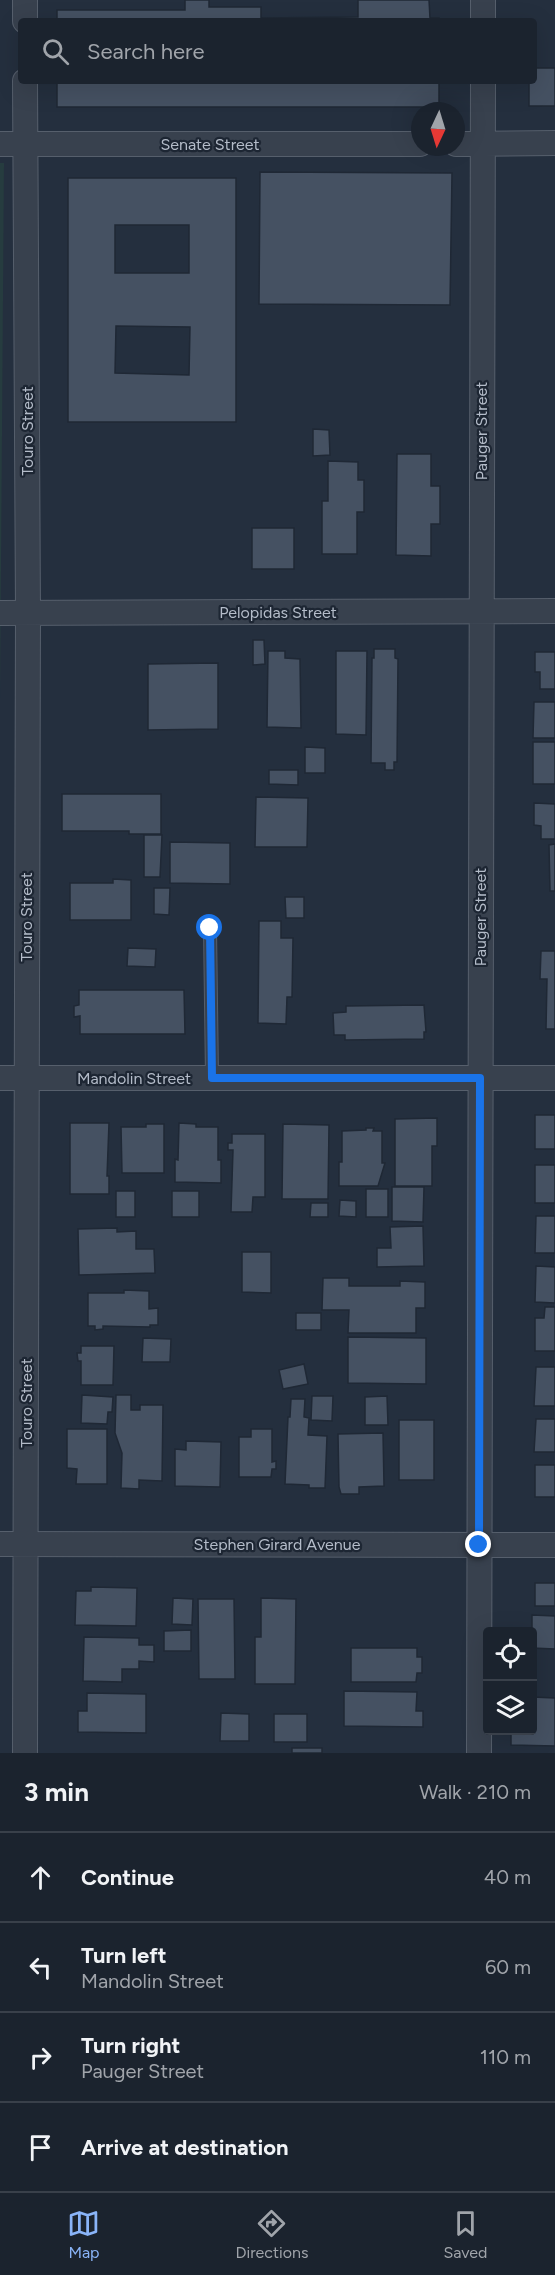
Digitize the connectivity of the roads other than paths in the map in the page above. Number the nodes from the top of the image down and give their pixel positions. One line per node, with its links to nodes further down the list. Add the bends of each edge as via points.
1 (25, 0): 3 (street)
2 (483, 0): 4 (street)
3 (25, 18)
4 (483, 18)
5 (25, 84): 9 (street, Touro Street)
6 (483, 84): 12 (street, Pauger Street)
7 (555, 143): 12 (street)
8 (0, 144): 9 (street, Senate Street)
9 (25, 144): 10 (street, Senate Street); 16 (street, Touro Street)
10 (411, 144)
11 (465, 144): 12 (street)
12 (482, 144): 13 (street, Pauger Street)
13 (481, 610): 14 (street, Pelopidas Street); 16 (street, Pelopidas Street); 21 (street, Pauger Street)
14 (555, 611)
15 (0, 613): 16 (street, Pelopidas Street)
16 (28, 613): 19 (street, Touro Street)
17 (210, 928): 20 (lane)
18 (0, 1078): 19 (street, Mandolin Street)
19 (26, 1078): 20 (street, Mandolin Street); 24 (street, Touro Street)
20 (212, 1078): 21 (street, Mandolin Street)
21 (480, 1078): 22 (street, Mandolin Street); 25 (street, Pauger Street)
22 (555, 1078)
23 (0, 1544): 24 (street, Stephen Girard Avenue)
24 (26, 1544): 25 (street, Stephen Girard Avenue); 27 (street, Touro Street)
25 (479, 1545): 26 (street, Stephen Girard Avenue); 28 (street, Pauger Street)
26 (555, 1545)
27 (25, 1753)
28 (479, 1753)

